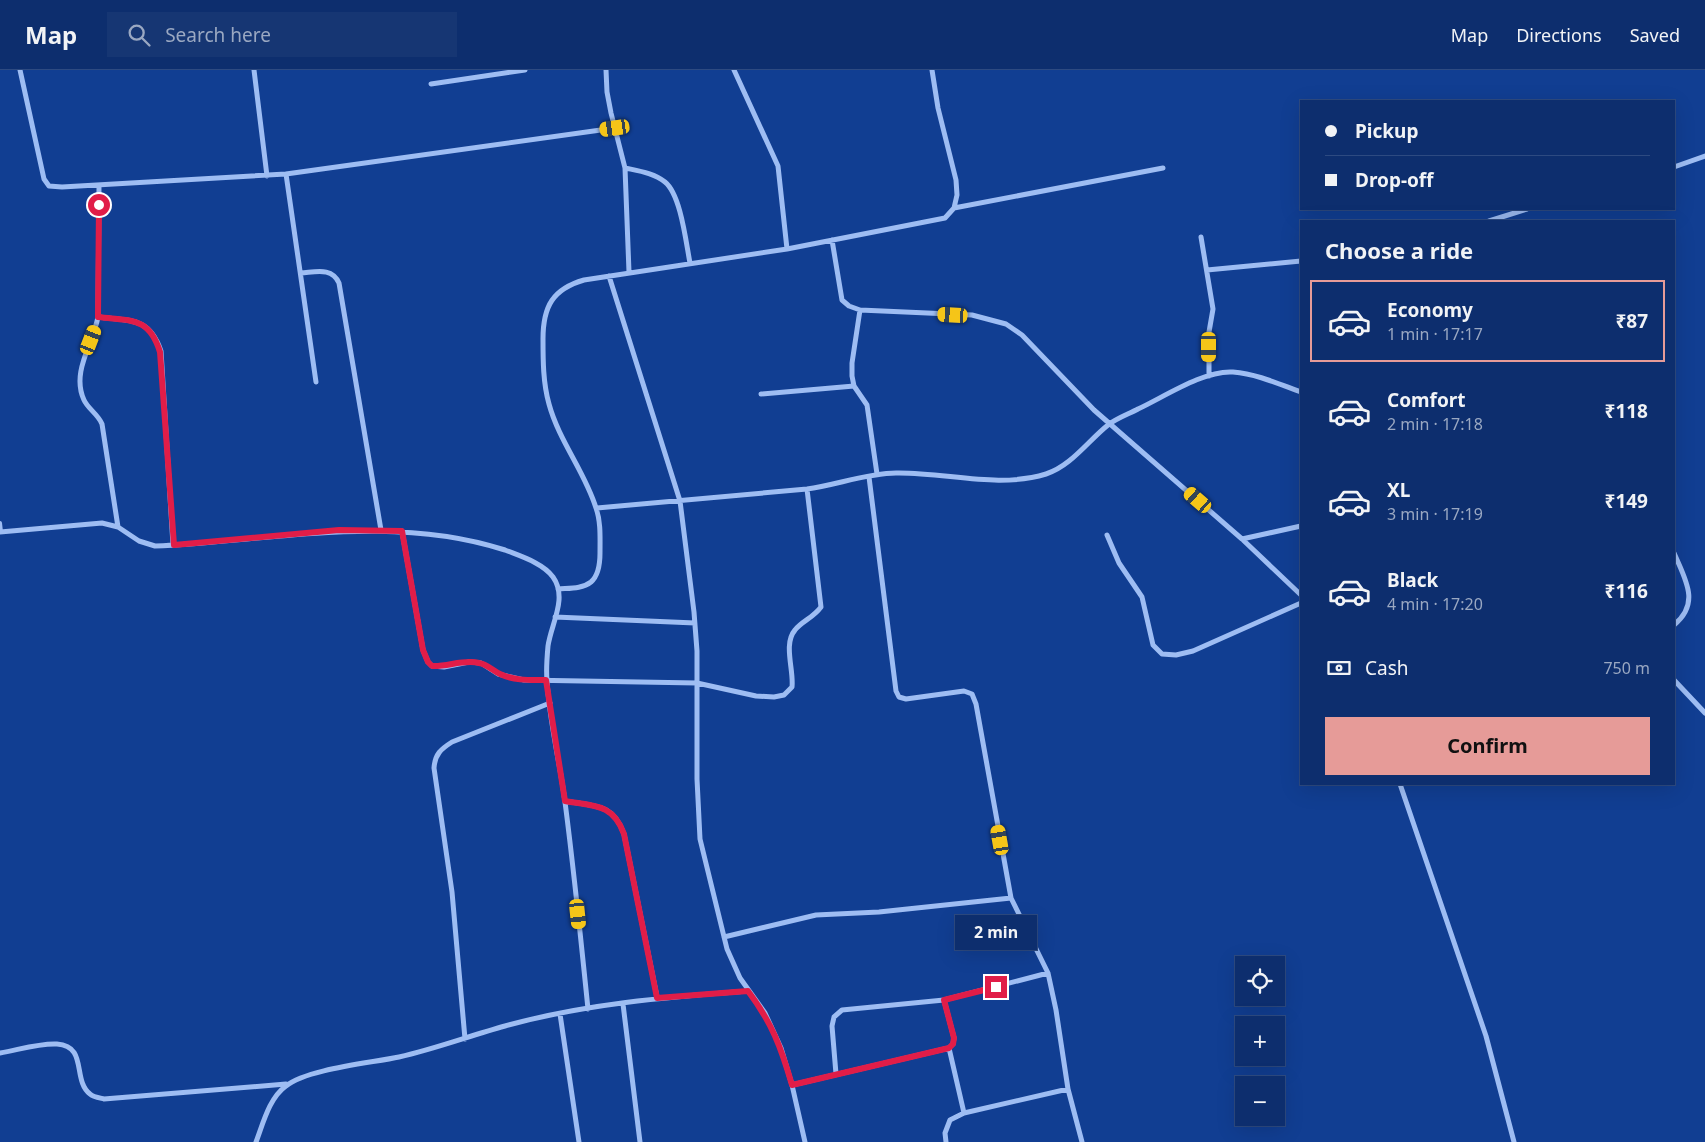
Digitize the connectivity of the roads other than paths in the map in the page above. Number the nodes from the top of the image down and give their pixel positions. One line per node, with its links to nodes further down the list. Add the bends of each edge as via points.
1 (20, 70): 15 (street, via 44,179 49,186)
2 (254, 70): 14 (street)
3 (525, 70): 7 (street)
4 (606, 70): 8 (street)
5 (734, 70): 21 (street, via 778,166)
6 (932, 70): 16 (street, via 956,180)
7 (431, 84)
8 (615, 128): 11 (street); 13 (street)
9 (1705, 156): 10 (street)
10 (1675, 167)
11 (625, 168): 23 (street, via 648,173 667,183 677,201); 25 (street)
12 (1162, 168): 16 (street)
13 (286, 174): 14 (street); 26 (street)
14 (267, 176): 15 (street)
15 (99, 186): 29 (street)
16 (954, 208): 20 (street, via 945,218)
17 (1524, 210): 18 (street)
18 (1492, 220)
19 (1201, 237): 24 (street)
20 (832, 240): 21 (street); 28 (street, via 842,300)
21 (787, 249): 23 (street)
22 (1300, 261): 24 (street)
23 (690, 263): 25 (street)
24 (1207, 270): 30 (street, via 1213,309 1209,332)
25 (629, 272): 27 (street)
26 (301, 273): 31 (street); 44 (street, via 330,272 339,284)
27 (609, 276): 39 (street); 40 (street, via 568,285 556,294 548,307 543,328 544,382 549,404)
28 (860, 310): 32 (street, via 852,363); 35 (street, via 972,315 1006,324 1022,335)
29 (98, 317): 43 (street, via 80,384 86,404 102,424); 49 (street, via 142,324 156,338 160,352)
30 (1209, 376): 33 (street, via 1230,372 1252,374); 35 (street)
31 (316, 382)
32 (854, 386): 34 (street); 36 (street, via 867,405)
33 (1300, 392)
34 (761, 394)
35 (1110, 424): 36 (street, via 1070,460 1048,473 999,480); 48 (street)
36 (877, 474): 37 (street)
37 (869, 477): 38 (street); 64 (street, via 896,691 906,699 964,691 972,694)
38 (807, 489): 39 (street); 59 (street, via 821,607 791,636 792,687 784,695 774,697)
39 (680, 501): 40 (street); 55 (street)
40 (597, 508): 51 (street, via 600,526 597,572 592,581 582,587)
41 (0, 523): 46 (lane)
42 (1300, 526): 48 (street)
43 (118, 527): 46 (street, via 102,523); 49 (street, via 139,541 155,546)
44 (381, 530): 45 (street); 49 (street, via 339,530)
45 (402, 531): 51 (street, via 490,545 519,555 552,576); 57 (street, via 423,650 428,662 432,666 444,667 480,663 512,679)
46 (0, 532)
47 (1107, 535): 53 (street, via 1119,563 1142,597 1153,644 1162,654 1193,651)
48 (1242, 539): 52 (street)
49 (174, 545)
50 (1675, 555): 56 (street, via 1689,597 1688,610)
51 (558, 589): 54 (street)
52 (1300, 594)
53 (1300, 603)
54 (556, 617): 55 (street); 57 (street, via 548,645)
55 (695, 623): 59 (street)
56 (1675, 624)
57 (546, 680): 59 (street); 60 (street)
58 (1675, 681): 61 (street)
59 (697, 683): 65 (street, via 696,779 700,839)
60 (550, 704): 63 (street); 73 (street, via 452,742 435,757 452,892)
61 (1705, 713)
62 (1400, 785): 87 (street, via 1486,1036)
63 (565, 801): 68 (street, via 599,807 619,820); 71 (street)
64 (1011, 898): 65 (street, via 816,915); 66 (street)
65 (724, 936): 67 (street, via 733,966)
66 (1048, 974): 69 (street); 79 (street)
67 (748, 991): 68 (street); 78 (street, via 773,1029)
68 (657, 998): 70 (street)
69 (944, 1000): 74 (street, via 954,1038); 76 (street, via 842,1010 834,1017 832,1026)
70 (624, 1004): 71 (street); 83 (street)
71 (588, 1009): 72 (street)
72 (560, 1014): 73 (street); 82 (street)
73 (465, 1039): 77 (street, via 399,1057 305,1076)
74 (949, 1048): 76 (street); 80 (street)
75 (0, 1053): 77 (street, via 43,1045 67,1046 76,1053 84,1087 90,1095 104,1100)
76 (836, 1074): 78 (street)
77 (287, 1084): 81 (street, via 278,1092)
78 (792, 1085): 84 (street)
79 (1068, 1089): 80 (street); 86 (street)
80 (964, 1113): 85 (street, via 950,1120 945,1133)
81 (256, 1142)
82 (579, 1142)
83 (640, 1142)
84 (805, 1142)
85 (946, 1142)
86 (1082, 1142)
87 (1514, 1142)

